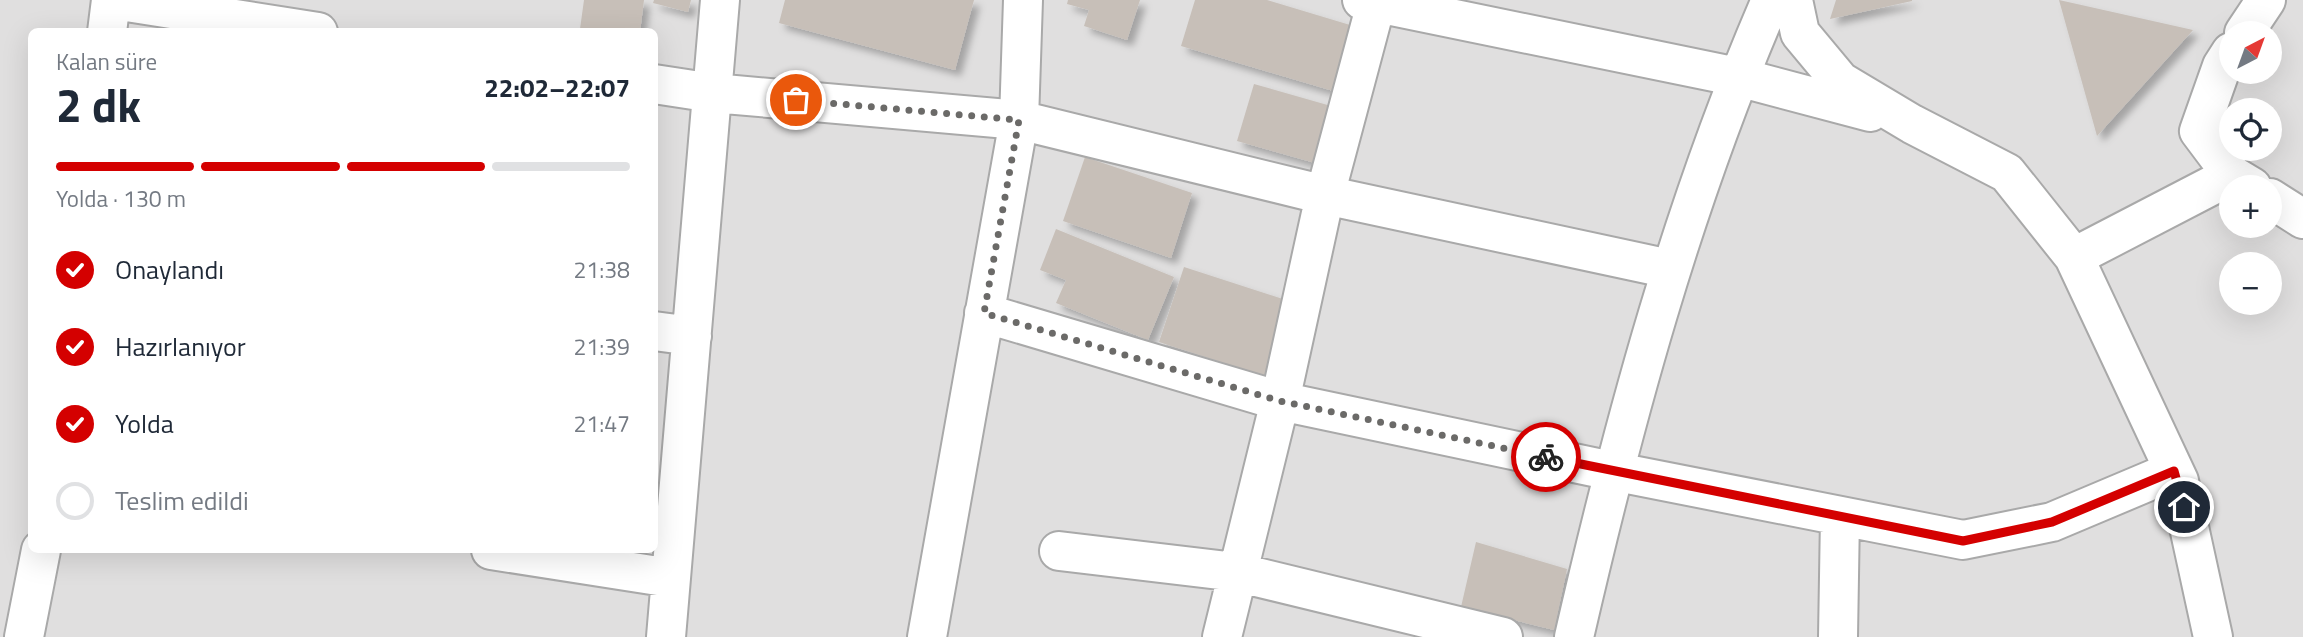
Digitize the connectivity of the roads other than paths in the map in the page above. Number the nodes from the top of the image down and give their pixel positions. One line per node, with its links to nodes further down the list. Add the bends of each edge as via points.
1 (112, 0): 9 (street); 10 (street)
2 (720, 0): 14 (street)
3 (1023, 0): 15 (street)
4 (1770, 0): 12 (street)
5 (1793, 0): 16 (street, via 1800,33 1840,81)
6 (2266, 0): 8 (street)
7 (1371, 1): 12 (street); 19 (street)
8 (2252, 21)
9 (108, 28)
10 (292, 28)
11 (2219, 74): 17 (street, via 2199,131)
12 (1738, 77): 16 (street); 23 (street)
13 (658, 84): 14 (street)
14 (713, 93): 15 (street); 26 (street)
15 (1019, 120): 19 (street); 24 (street)
16 (1912, 124): 22 (street, via 2007,173)
17 (2237, 175)
18 (2219, 191): 22 (street)
19 (1325, 195): 23 (street); 27 (street)
20 (2282, 206): 21 (street)
21 (2303, 219)
22 (2074, 257): 29 (street)
23 (1670, 269): 28 (street)
24 (984, 313): 27 (street); 38 (street)
25 (658, 332): 26 (street)
26 (692, 336): 35 (street)
27 (1280, 401): 28 (street); 34 (street)
28 (1612, 471): 30 (street); 41 (street)
29 (2174, 471): 30 (street, via 2052,522 1963,541); 43 (street)
30 (1840, 516): 42 (street)
31 (1059, 551): 34 (street)
32 (40, 553): 36 (street)
33 (510, 553): 35 (street)
34 (1236, 572): 39 (street); 40 (street)
35 (671, 578): 37 (street)
36 (24, 637)
37 (666, 637)
38 (927, 637)
39 (1222, 637)
40 (1503, 637)
41 (1574, 637)
42 (1838, 637)
43 (2213, 637)

